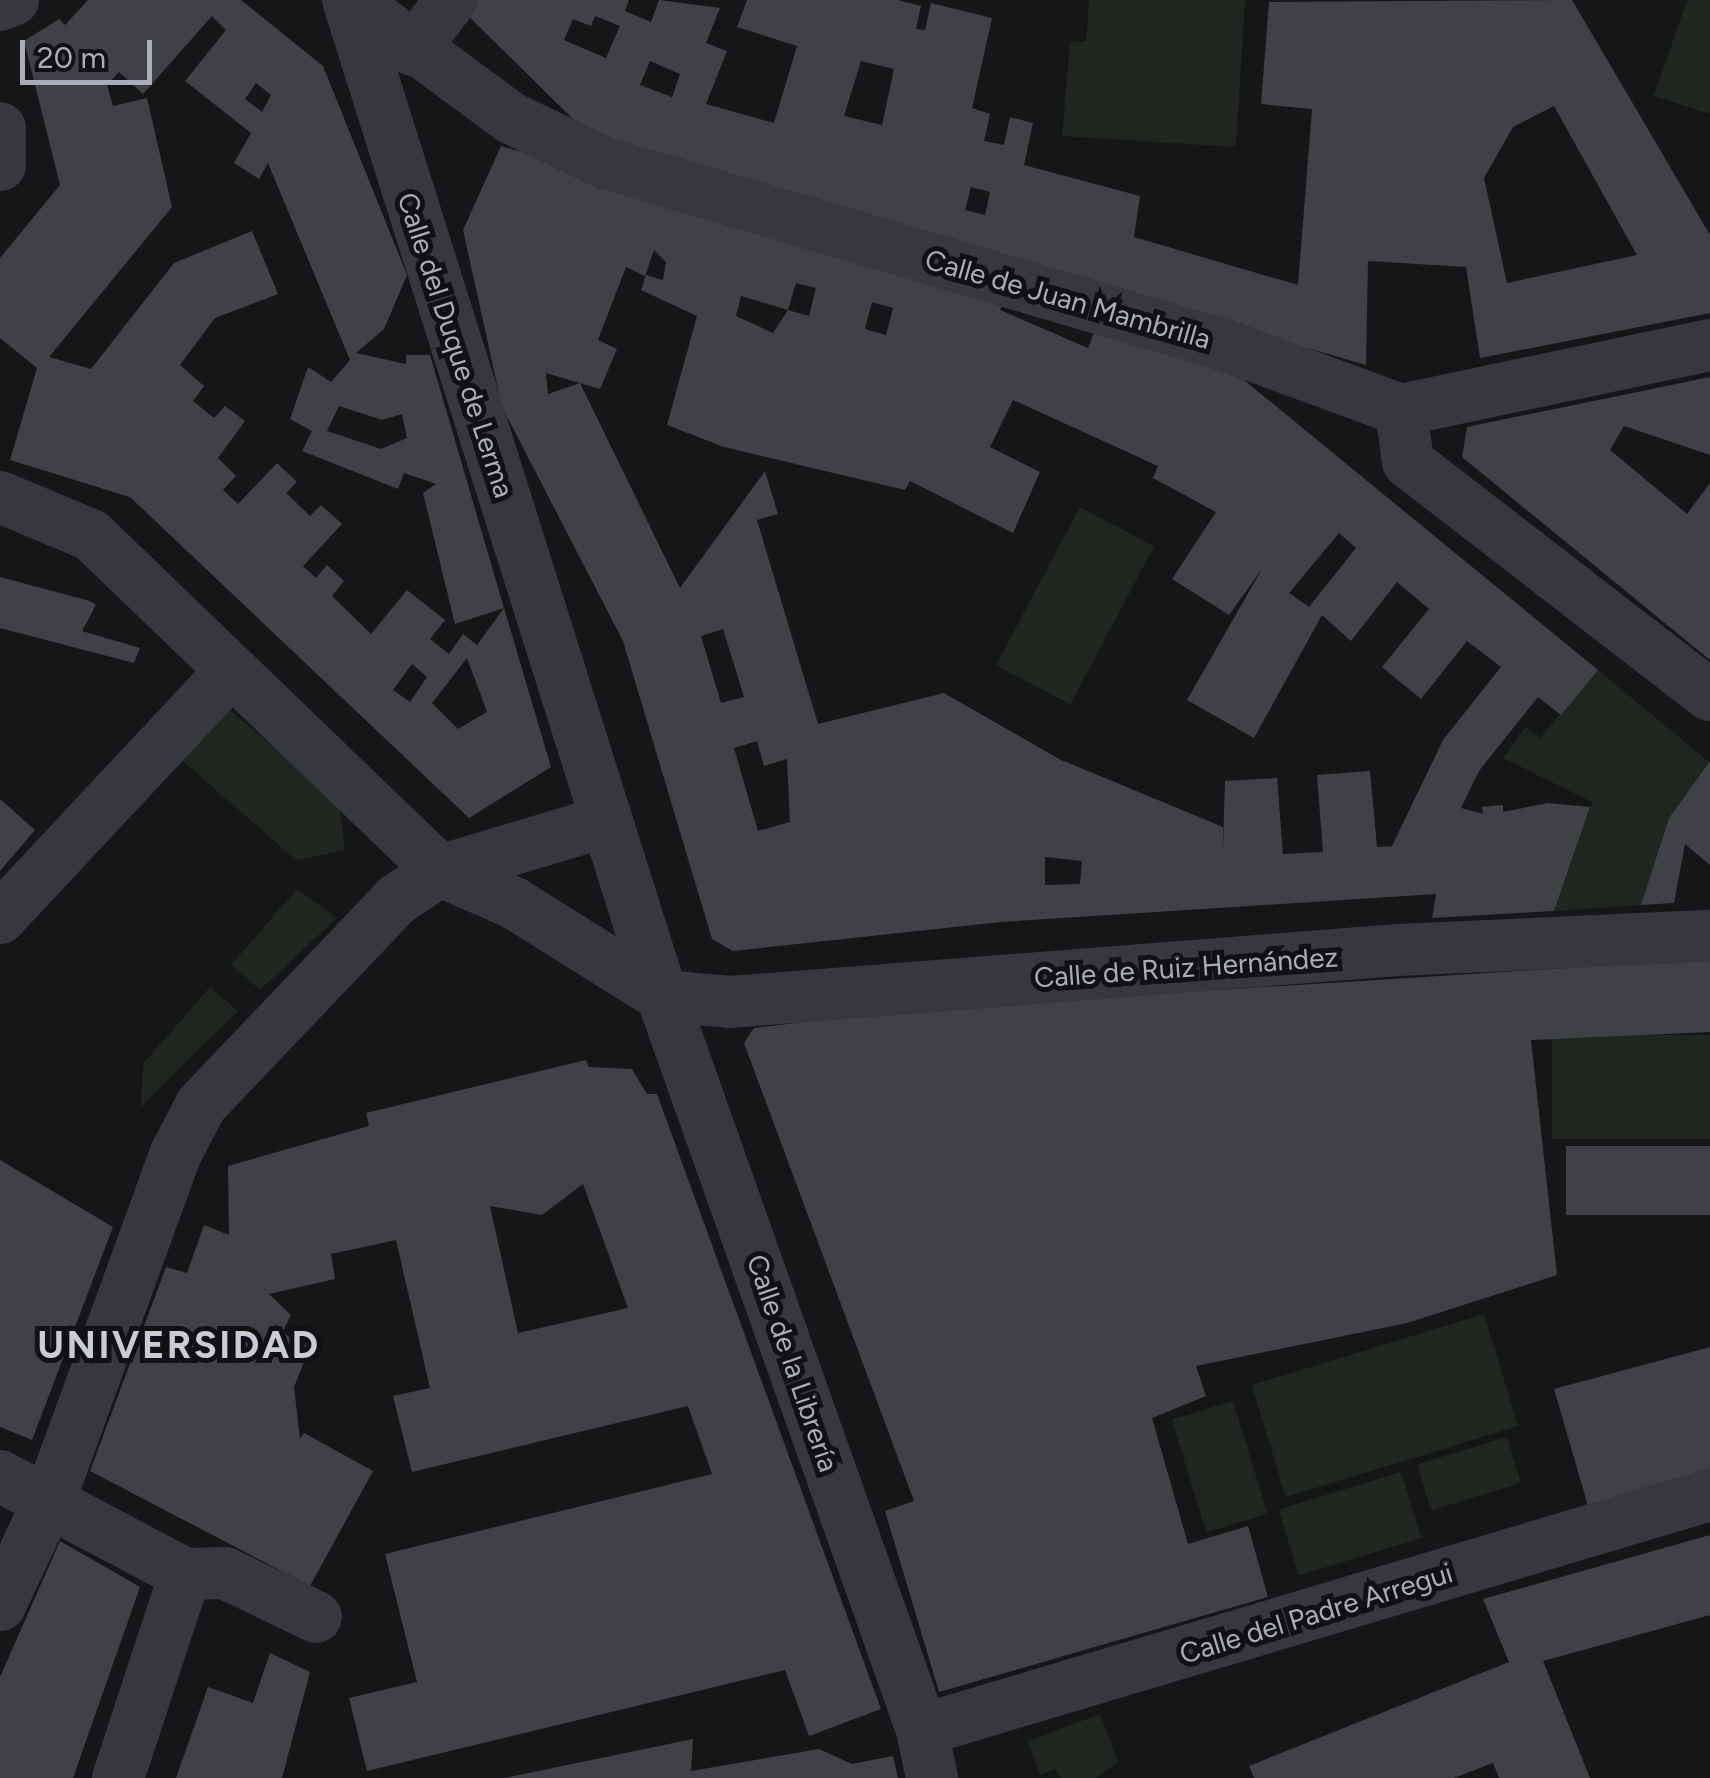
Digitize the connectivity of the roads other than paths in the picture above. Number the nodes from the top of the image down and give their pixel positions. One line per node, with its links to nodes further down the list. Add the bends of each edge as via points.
1 (13, 0): 4 (street)
2 (350, 0): 5 (street, Calle de Juan Mambrilla); 13 (street, Calle del Duque de Lerma)
3 (451, 0): 5 (street)
4 (0, 5)
5 (413, 50): 9 (street, Calle de Juan Mambrilla, via 511,118 605,164 1227,346)
6 (0, 128): 7 (street)
7 (0, 165)
8 (1710, 345): 9 (street)
9 (1401, 410): 12 (street, via 1408,462)
10 (0, 497): 11 (street, via 92,535)
11 (226, 675): 14 (street); 16 (street)
12 (1710, 695)
13 (607, 821): 14 (street); 15 (street, Calle de la Librería)
14 (440, 871): 18 (street, via 514,904); 22 (street, via 396,900 201,1105 150,1223)
15 (636, 916): 18 (street); 19 (street, Calle de la Librería)
16 (0, 918)
17 (1710, 936): 19 (street, Calle de Ruiz Hernández, via 1398,950 730,1002)
18 (570, 940): 19 (street)
19 (662, 996): 26 (street, Calle de la Librería)
20 (0, 1476): 22 (street)
21 (1710, 1495): 26 (street, Calle del Padre Arregui)
22 (51, 1496): 23 (street); 24 (street)
23 (185, 1574): 25 (street, via 225,1572); 27 (street)
24 (0, 1605)
25 (316, 1617)
26 (927, 1754)
27 (118, 1778)

